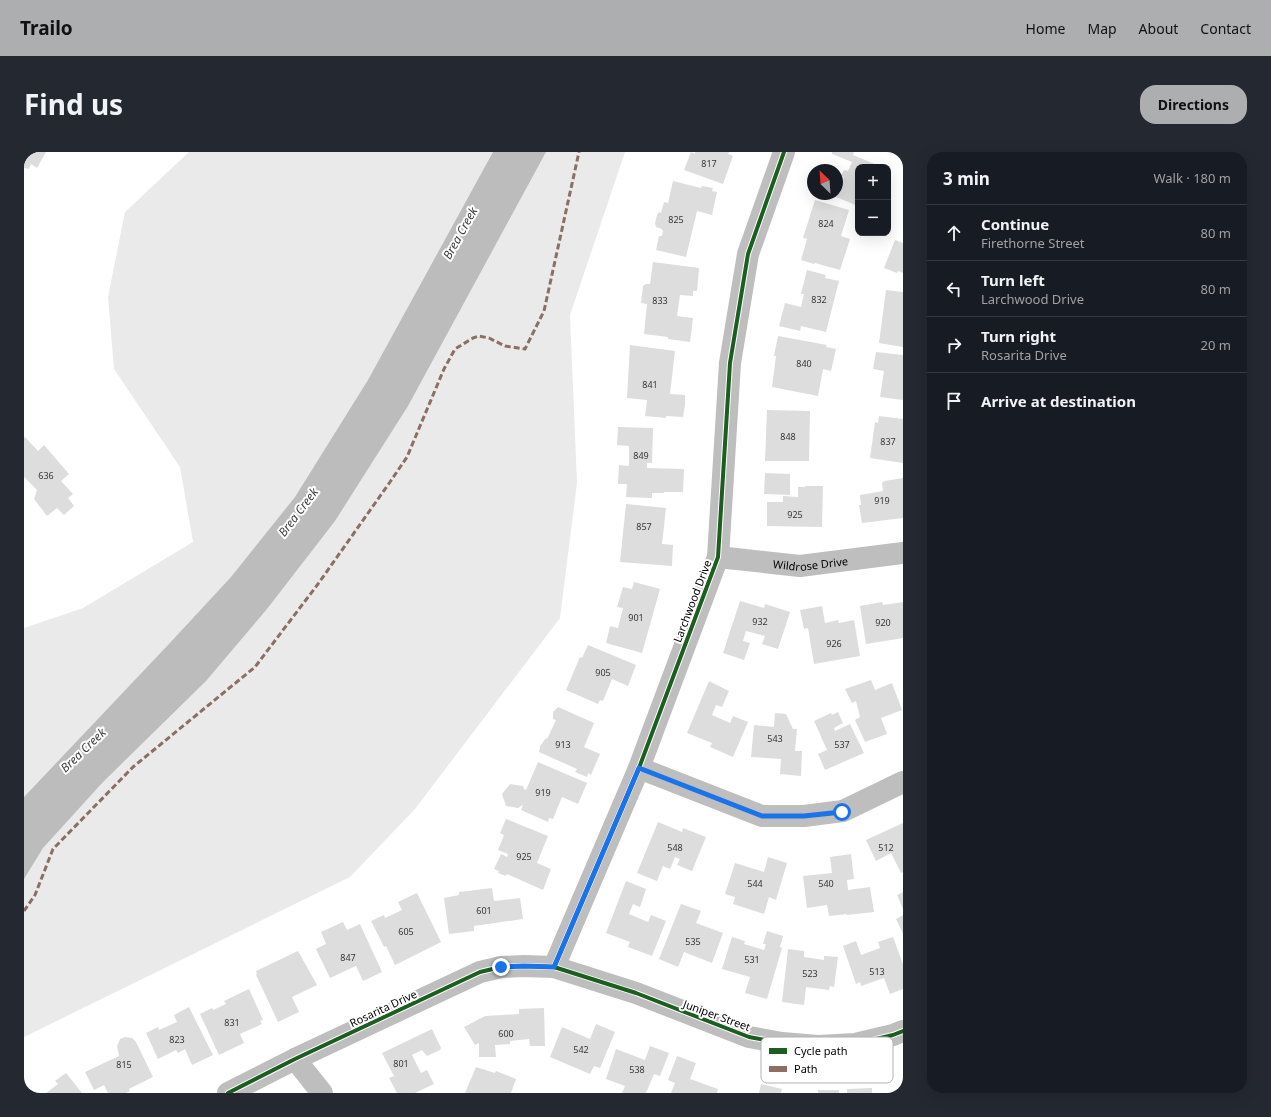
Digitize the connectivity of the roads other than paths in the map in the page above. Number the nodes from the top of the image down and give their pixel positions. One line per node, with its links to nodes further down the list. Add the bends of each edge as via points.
1 (784, 152): 3 (street, Larchwood Drive, via 748,254 730,362)
2 (903, 553): 3 (street, Wildrose Drive, via 800,566)
3 (718, 557): 4 (street, Larchwood Drive)
4 (639, 768): 5 (street, via 762,816 804,816 842,812); 6 (street, Larchwood Drive)
5 (903, 782)
6 (554, 967): 9 (street, Juniper Street); 10 (street, Rosarita Drive, via 501,967 480,972)
7 (903, 1031): 8 (street, Juniper Street)
8 (884, 1037)
9 (761, 1039)
10 (295, 1059): 11 (street, Rosarita Drive); 12 (street)
11 (228, 1093)
12 (322, 1093)

